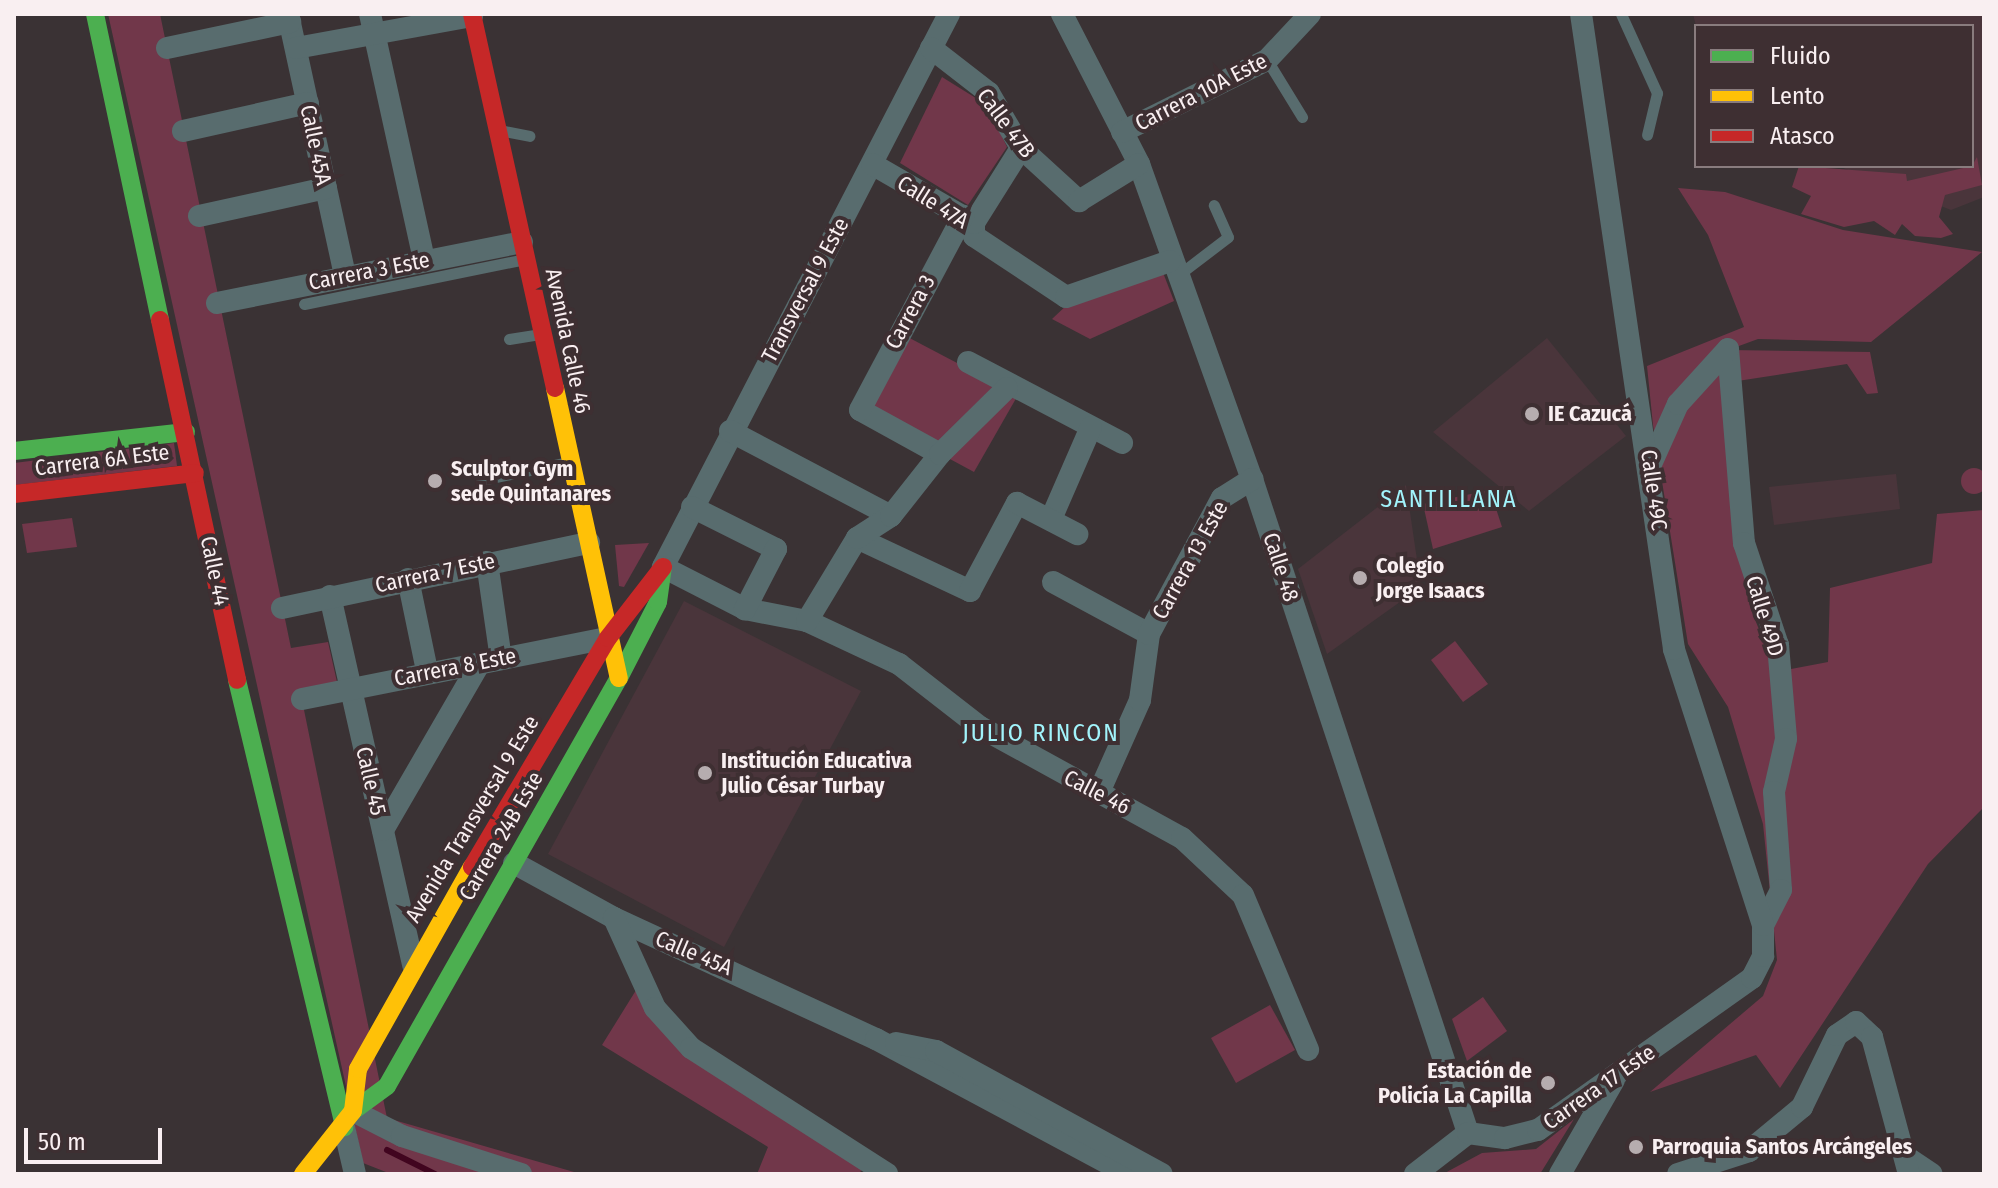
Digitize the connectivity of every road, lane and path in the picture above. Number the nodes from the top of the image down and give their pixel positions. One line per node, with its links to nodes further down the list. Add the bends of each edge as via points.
1 (95, 14): 41 (main road, Calle 44)
2 (370, 14): 10 (street)
3 (949, 14): 13 (street, Transversal 9 Este)
4 (1062, 14): 19 (street, Calle 48)
5 (1310, 14): 14 (street, Carrera 10A Este)
6 (1581, 14): 46 (street, Calle 49C)
7 (1621, 14): 20 (lane, via 1657,93)
8 (472, 15): 10 (street); 17 (main road, Avenida Calle 46)
9 (289, 18): 11 (street); 12 (street, Calle 45A)
10 (375, 37): 12 (street); 30 (street)
11 (167, 48)
12 (296, 48): 15 (street, Calle 45A)
13 (931, 48): 22 (street, Calle 47B, via 989,93); 23 (street, Transversal 9 Este)
14 (1267, 60): 16 (lane); 19 (street, Carrera 10A Este)
15 (308, 103): 18 (street); 25 (street, Calle 45A)
16 (1302, 117)
17 (498, 130): 21 (lane); 29 (main road, Avenida Calle 46)
18 (183, 131)
19 (1122, 132): 24 (street, Calle 48)
20 (1647, 135)
21 (529, 136)
22 (1021, 148): 24 (street, Calle 47B, via 1079,201); 28 (street, Carrera 3)
23 (872, 164): 28 (street, Calle 47A); 40 (street, Transversal 9 Este)
24 (1139, 164): 31 (street, Calle 48)
25 (326, 188): 27 (street); 32 (street, Calle 45A)
26 (1214, 205): 31 (lane, via 1228,237)
27 (199, 216)
28 (969, 219): 31 (street, Calle 47A, via 974,236 1066,297); 44 (street, Carrera 3, via 860,410)
29 (524, 250): 30 (street, Carrera 3 Este); 34 (lane); 35 (main road, Avenida Calle 46)
30 (424, 259): 32 (street, Carrera 3 Este)
31 (1173, 268): 48 (street, Calle 48)
32 (345, 275): 33 (street, Carrera 3 Este)
33 (217, 303)
34 (304, 304)
35 (542, 333): 36 (lane); 45 (main road, Avenida Calle 46)
36 (509, 339)
37 (968, 362): 38 (street)
38 (1007, 388): 39 (street); 44 (street)
39 (1091, 427): 42 (street); 53 (street)
40 (730, 431): 51 (street, Transversal 9 Este); 52 (street)
41 (186, 432): 43 (main road, Carrera 6A Este); 47 (main road, Calle 44)
42 (1122, 443)
43 (14, 451)
44 (940, 454): 52 (street)
45 (569, 462): 49 (lane); 56 (main road, Avenida Calle 46)
46 (1651, 464): 76 (street, Calle 49C, via 1674,649); 76 (street, Calle 49D, via 1678,404 1728,349 1744,543 1778,645 1786,739 1774,792 1781,890)
47 (195, 473): 50 (main road, Carrera 6A Este); 82 (main road, Calle 44, via 267,821)
48 (1252, 479): 65 (street, Carrera 13 Este, via 1222,498); 83 (street, Calle 48)
49 (481, 480)
50 (14, 494)
51 (692, 507): 58 (street, Transversal 9 Este); 63 (street, via 776,549)
52 (891, 516): 55 (street)
53 (1051, 519): 54 (street); 55 (street, via 1017,503 970,591)
54 (1077, 534)
55 (857, 538): 64 (street)
56 (589, 543): 57 (street, Carrera 7 Este); 66 (main road, Avenida Calle 46)
57 (487, 562): 59 (street, Carrera 7 Este); 67 (street)
58 (663, 567): 63 (street, Calle 46); 66 (main road, Avenida Transversal 9 Este); 69 (main road, Carrera 24B Este, via 658,602)
59 (408, 579): 61 (street, Carrera 7 Este); 68 (street)
60 (1053, 582): 65 (street)
61 (330, 596): 62 (street, Carrera 7 Este); 70 (street, Calle 45)
62 (282, 608)
63 (745, 609): 64 (street, Calle 46)
64 (807, 621): 72 (street, Calle 46, via 899,664 991,734)
65 (1149, 634): 72 (street, Carrera 13 Este, via 1140,700)
66 (608, 638): 67 (street, Carrera 8 Este); 69 (main road, Avenida Calle 46); 78 (main road, Avenida Transversal 9 Este)
67 (491, 661): 68 (street, Carrera 8 Este); 73 (street)
68 (427, 671): 70 (street, Carrera 8 Este)
69 (619, 678): 74 (main road, Carrera 24B Este)
70 (349, 689): 71 (street, Carrera 8 Este); 73 (street, Calle 45)
71 (302, 699)
72 (1100, 790): 79 (street, Calle 46, via 1182,838 1243,895)
73 (383, 830): 78 (street, Calle 45)
74 (514, 863): 75 (street, Calle 45A); 82 (main road, Carrera 24B Este, via 387,1086)
75 (614, 918): 80 (street, Calle 45A, via 876,1039); 85 (street, via 655,1008 691,1048)
76 (1763, 925): 77 (street, Calle 49C)
77 (1763, 956): 81 (street, Carrera 17 Este, via 1752,978)
78 (413, 965): 82 (main road, Avenida Transversal 9 Este, via 358,1069)
79 (1308, 1050)
80 (932, 1059): 86 (street, Calle 45A); 90 (street, Calle 45A)
81 (1616, 1075): 83 (street, Carrera 17 Este, via 1538,1130 1505,1138); 92 (street)
82 (348, 1119): 87 (main road, Carrera 24B Este); 88 (street); 89 (street)
83 (1468, 1133): 91 (street)
84 (1907, 1165): 93 (street, via 1865,1023 1837,1035 1802,1107 1749,1151); 94 (street)
85 (879, 1172)
86 (1159, 1173)
87 (303, 1174)
88 (355, 1174)
89 (521, 1174)
90 (1128, 1174)
91 (1415, 1174)
92 (1560, 1174)
93 (1678, 1174)
94 (1932, 1174)

